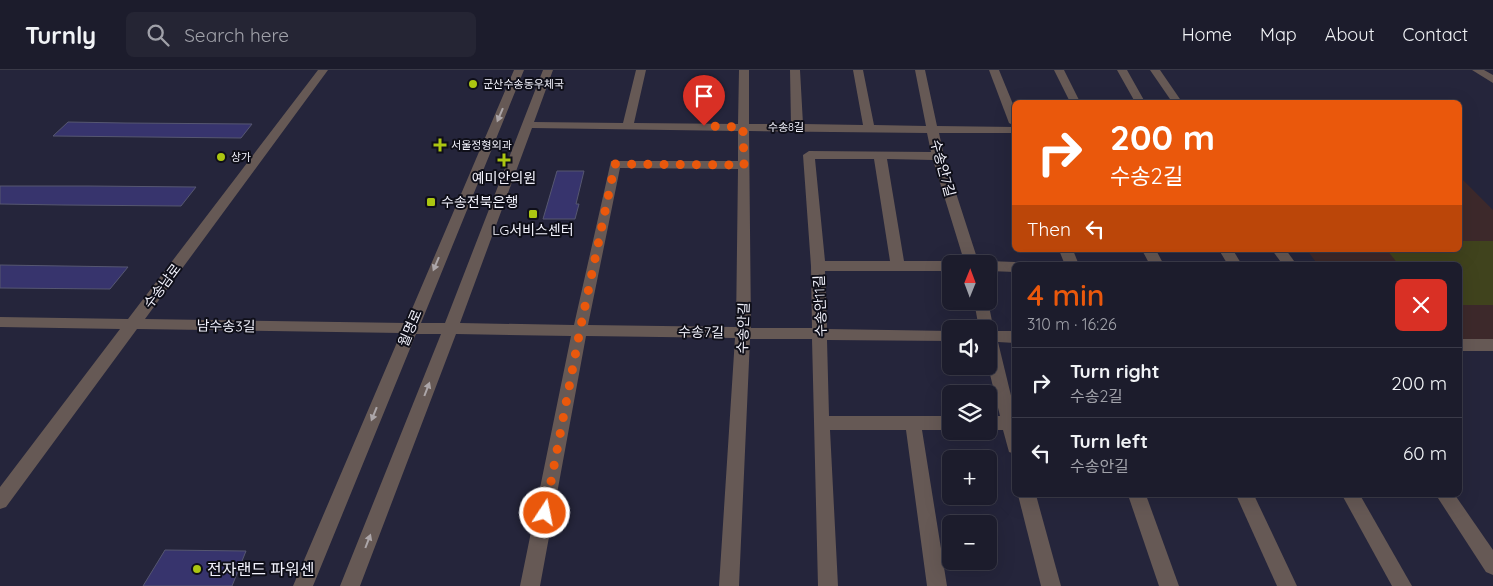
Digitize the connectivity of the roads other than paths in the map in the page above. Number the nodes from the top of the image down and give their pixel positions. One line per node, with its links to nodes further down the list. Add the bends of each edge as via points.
1 (323, 70): 36 (street, 수송남로)
2 (519, 70): 37 (street, 월명로, one-way to 37)
3 (548, 70): 19 (street)
4 (640, 70): 20 (street)
5 (744, 70): 21 (street, 수송안길)
6 (795, 70): 22 (street)
7 (858, 70): 23 (street)
8 (920, 70): 24 (street, 수송안7길)
9 (994, 70): 18 (street)
10 (1059, 70): 15 (street)
11 (1122, 70): 16 (street)
12 (1155, 70): 17 (street)
13 (1477, 70): 14 (street)
14 (1493, 80)
15 (1074, 100)
16 (1139, 100)
17 (1176, 100)
18 (1012, 115)
19 (527, 125): 20 (street, 수송8길); 38 (street)
20 (628, 126): 21 (street, 수송8길)
21 (743, 127): 22 (street, 수송8길); 28 (street, 수송안길)
22 (797, 127): 23 (street, 수송8길)
23 (869, 128): 24 (street, 수송8길)
24 (934, 129): 25 (street, 수송8길); 27 (street, 수송안7길)
25 (1012, 130)
26 (880, 156): 27 (street, 수송안11길); 30 (street, 수송안11길, via 809,155); 33 (street)
27 (938, 156): 29 (street, 수송안7길)
28 (744, 165): 39 (street, via 615,164); 40 (street, 수송안길)
29 (969, 255)
30 (818, 266): 33 (street); 41 (street, 수송안11길)
31 (942, 266): 33 (street)
32 (998, 266): 34 (street)
33 (898, 267)
34 (1012, 267)
35 (0, 322): 36 (street, 남수송3길)
36 (133, 324): 37 (street, 남수송3길); 58 (street, 수송남로)
37 (410, 328): 38 (street, 남수송3길); 60 (street, 월명로, one-way to 60)
38 (452, 328): 39 (street, 수송7길); 61 (street, one-way to 38)
39 (580, 330): 40 (street, 수송7길); 62 (street)
40 (743, 332): 41 (street, 수송7길); 63 (street, 수송안길)
41 (821, 334): 42 (street, 수송7길); 48 (street, 수송안11길)
42 (942, 336)
43 (997, 336): 44 (street)
44 (1012, 337)
45 (1462, 345): 46 (street)
46 (1493, 345)
47 (997, 366): 52 (street)
48 (821, 423): 49 (street); 64 (street, 수송안11길)
49 (913, 423): 50 (street); 65 (street)
50 (942, 423)
51 (997, 423): 52 (street)
52 (1012, 423)
53 (1029, 497): 66 (street)
54 (1138, 497): 67 (street)
55 (1246, 497): 68 (street)
56 (1352, 497): 69 (street)
57 (1446, 497): 59 (street)
58 (0, 501)
59 (1493, 566)
60 (303, 586)
61 (350, 586)
62 (530, 586)
63 (729, 586)
64 (828, 586)
65 (937, 586)
66 (1051, 586)
67 (1169, 586)
68 (1287, 586)
69 (1402, 586)

